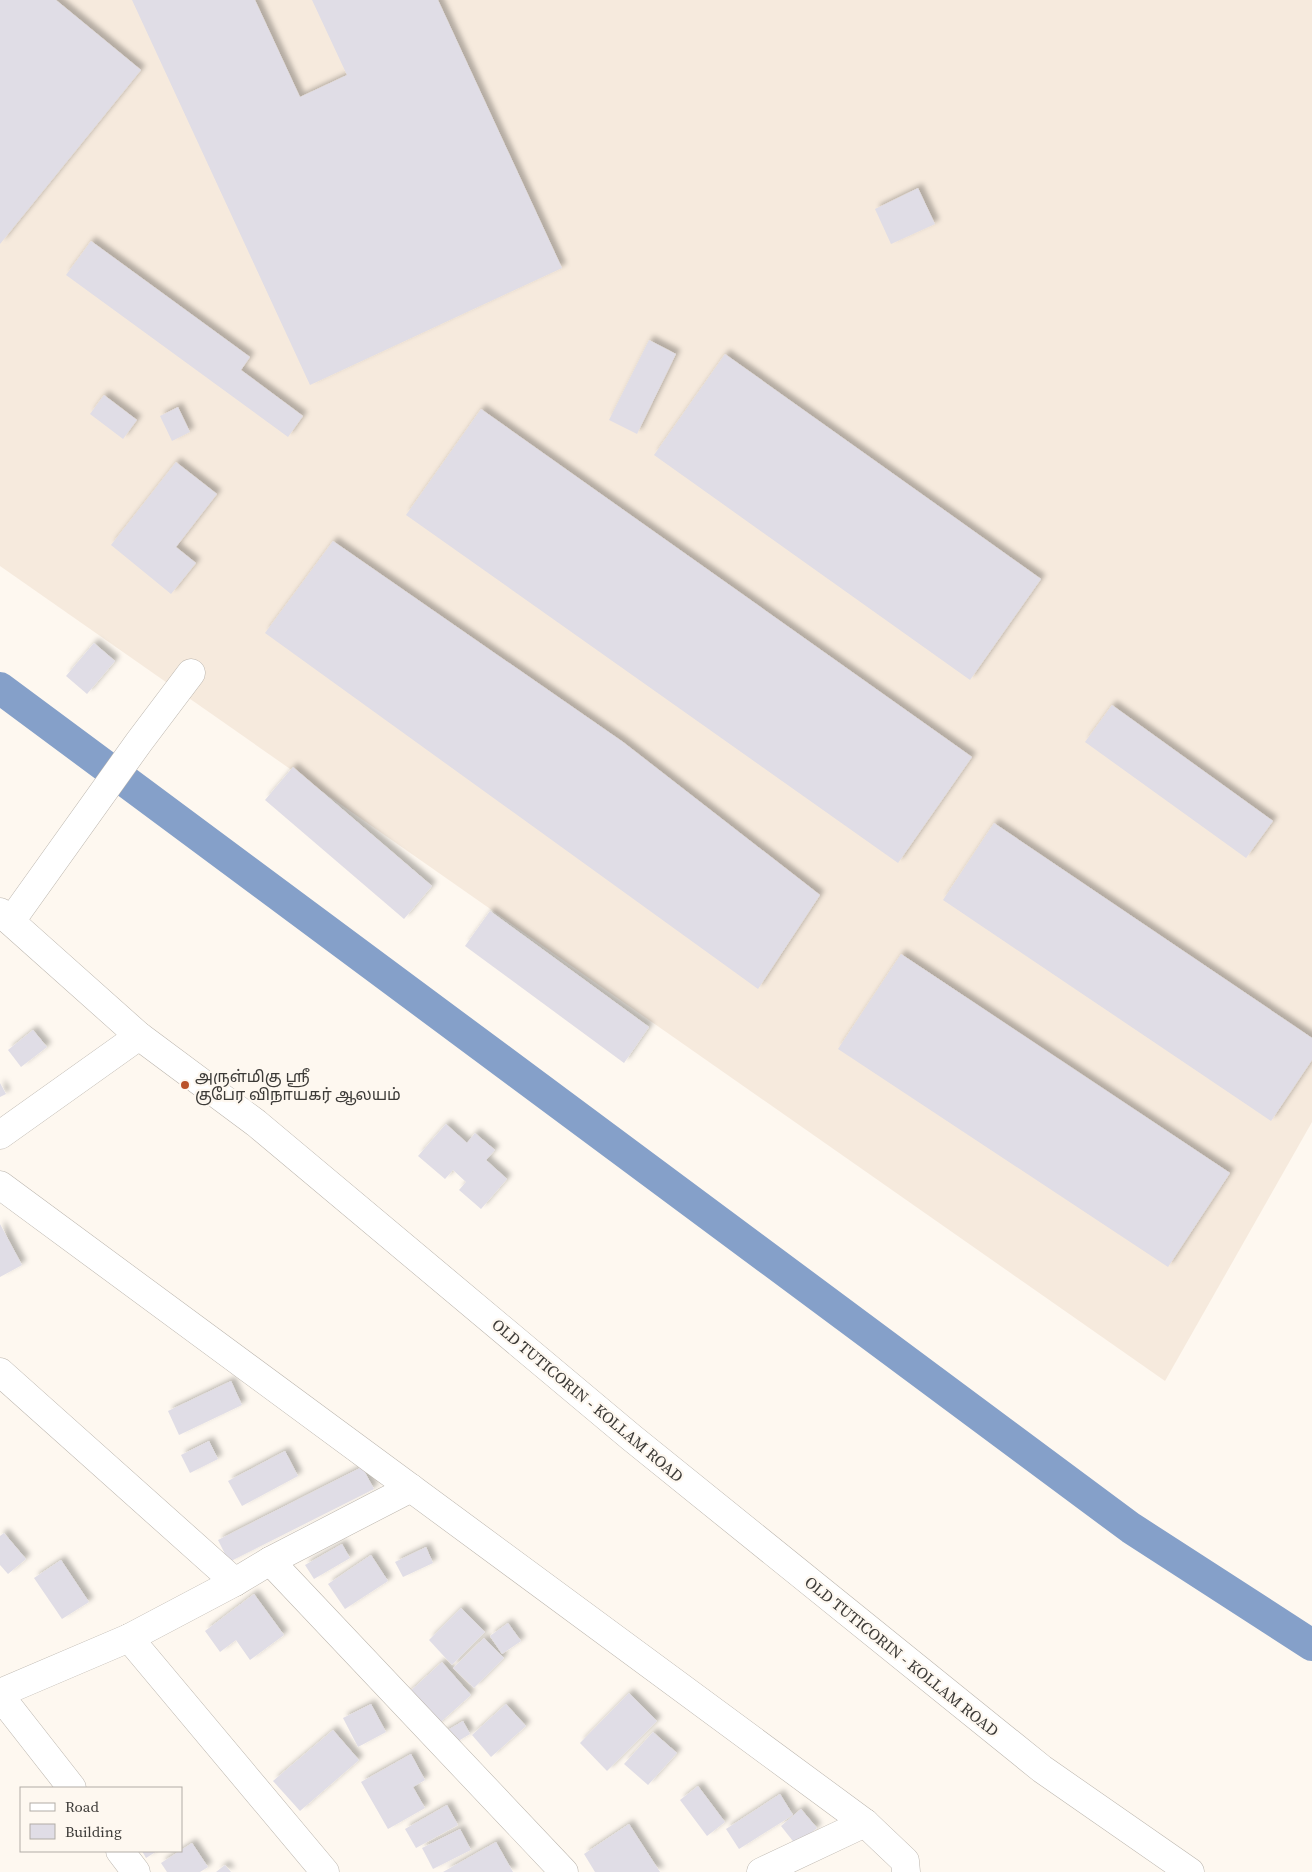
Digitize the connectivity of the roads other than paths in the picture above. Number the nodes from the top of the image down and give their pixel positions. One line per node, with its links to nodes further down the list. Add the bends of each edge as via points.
1 (191, 673): 2 (street, via 69,840)
2 (6, 917): 3 (street, OLD TUTICORIN - KOLLAM ROAD)
3 (139, 1036): 4 (street); 20 (street, OLD TUTICORIN - KOLLAM ROAD, via 256,1123 640,1444 1042,1769)
4 (0, 1135)
5 (0, 1184): 7 (street)
6 (0, 1372): 9 (street)
7 (411, 1488): 8 (street); 13 (street)
8 (270, 1561): 9 (street); 17 (street)
9 (235, 1582): 10 (street)
10 (129, 1638): 11 (street); 16 (street)
11 (0, 1694): 12 (street)
12 (71, 1787)
13 (866, 1823): 18 (street); 19 (street, via 905,1860)
14 (121, 1852): 15 (street)
15 (136, 1872)
16 (325, 1872)
17 (564, 1872)
18 (761, 1872)
19 (906, 1872)
20 (1190, 1872)

